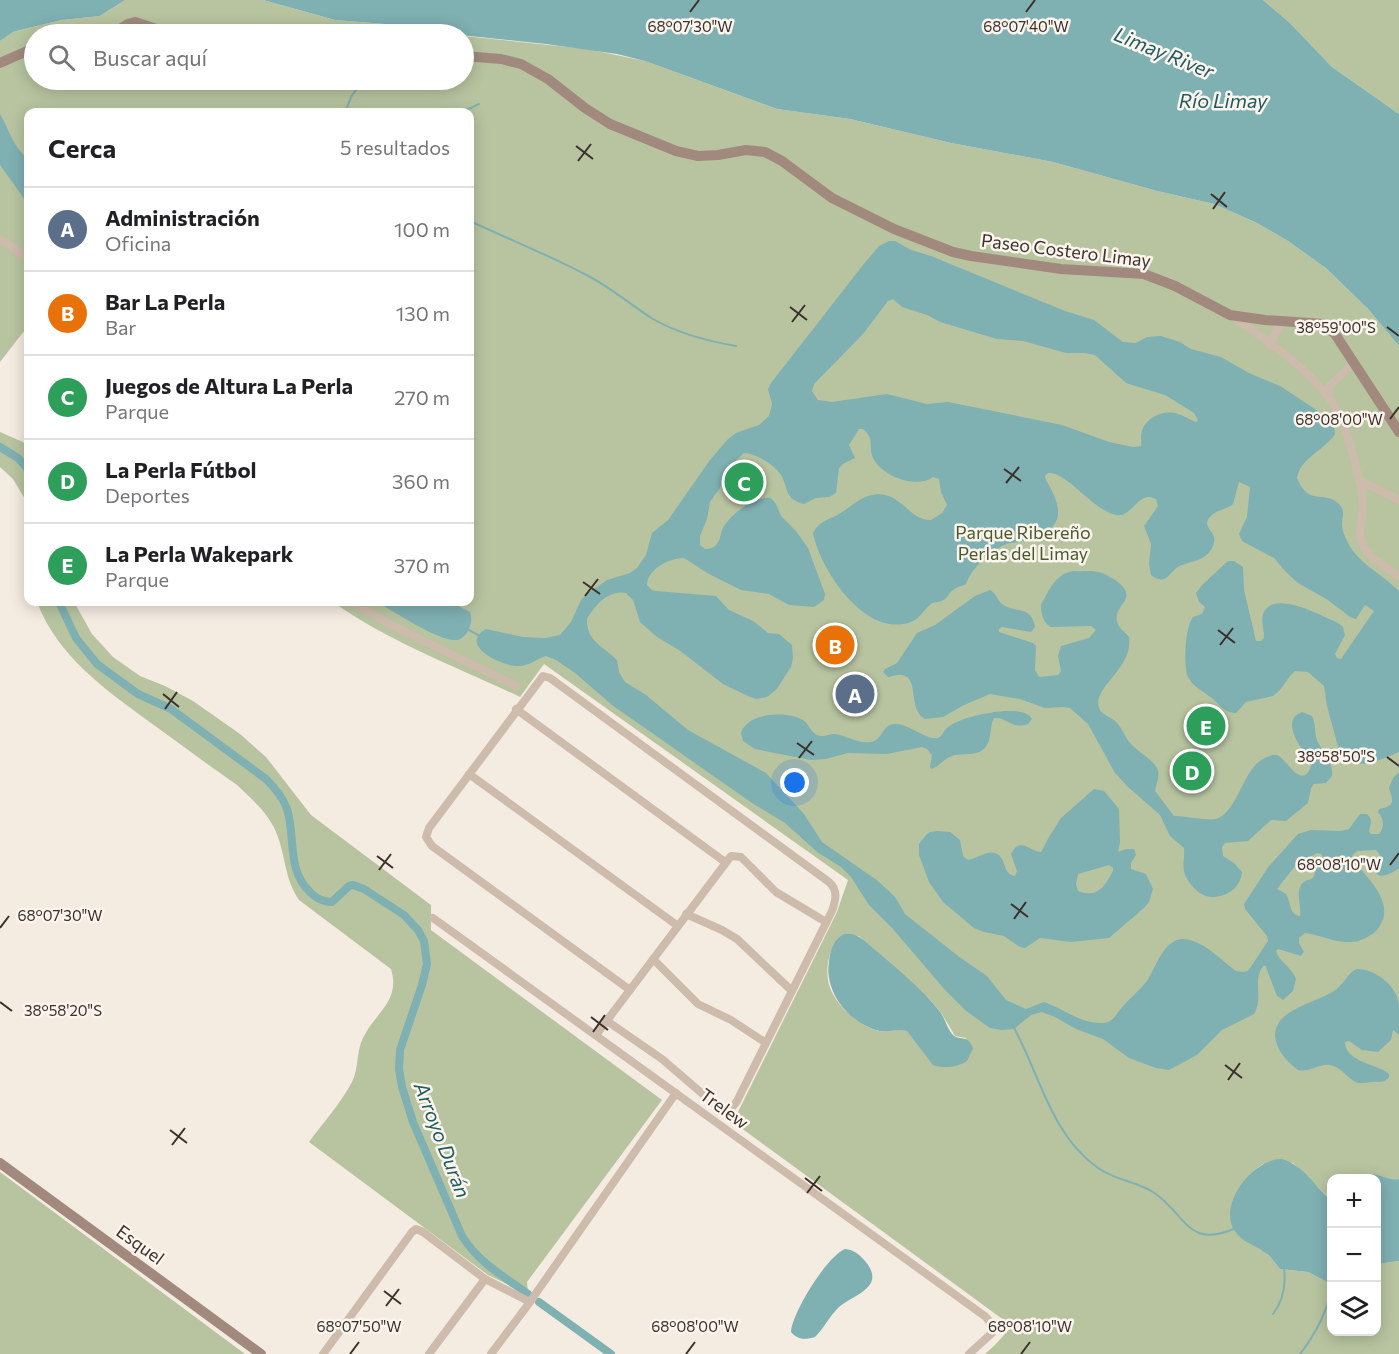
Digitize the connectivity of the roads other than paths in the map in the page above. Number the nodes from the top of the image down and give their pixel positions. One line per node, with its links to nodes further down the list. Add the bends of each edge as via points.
1 (24, 52): 3 (street)
2 (474, 57): 6 (street, Paseo Costero Limay, via 521,64 610,124 676,151 698,156 746,150 765,152 832,198 894,229 953,252 1061,269 1144,274)
3 (0, 63)
4 (0, 240): 5 (street)
5 (24, 255)
6 (1230, 315): 7 (street, Paseo Costero Limay); 8 (street)
7 (1285, 321): 8 (street); 9 (street, Paseo Costero Limay, via 1324,324)
8 (1270, 345): 10 (street)
9 (1354, 363): 10 (street, via 1330,386); 11 (street, Paseo Costero Limay)
10 (1328, 395): 12 (street, via 1346,430)
11 (1399, 432)
12 (1359, 480): 13 (street); 14 (street, via 1364,501 1361,542 1366,551)
13 (1399, 500)
14 (1399, 576)
15 (359, 606): 16 (street)
16 (516, 686)
17 (516, 710): 18 (street); 19 (street); 22 (street, via 540,678 550,678 829,882 836,895)
18 (469, 774): 23 (street); 25 (street, via 427,831 427,840)
19 (725, 862): 20 (street); 22 (street, via 734,855 741,857 776,892)
20 (686, 914): 23 (street); 26 (street, via 737,939)
21 (433, 918): 28 (street, Trelew)
22 (826, 922): 26 (street)
23 (678, 926): 24 (street)
24 (653, 959): 25 (street); 29 (street, via 698,1004)
25 (630, 990): 27 (street)
26 (792, 992): 29 (street)
27 (606, 1021): 28 (street); 29 (street, via 653,1052 722,1110 737,1101)
28 (596, 1035): 30 (street, Trelew)
29 (766, 1042)
30 (676, 1093): 33 (street); 38 (street, Trelew, via 990,1320 993,1329 989,1337)
31 (0, 1163): 34 (street, Esquel)
32 (485, 1279): 33 (street); 35 (street, via 423,1232 414,1230); 36 (street)
33 (530, 1302): 37 (street)
34 (261, 1354)
35 (322, 1354)
36 (429, 1354)
37 (491, 1354)
38 (969, 1354)

